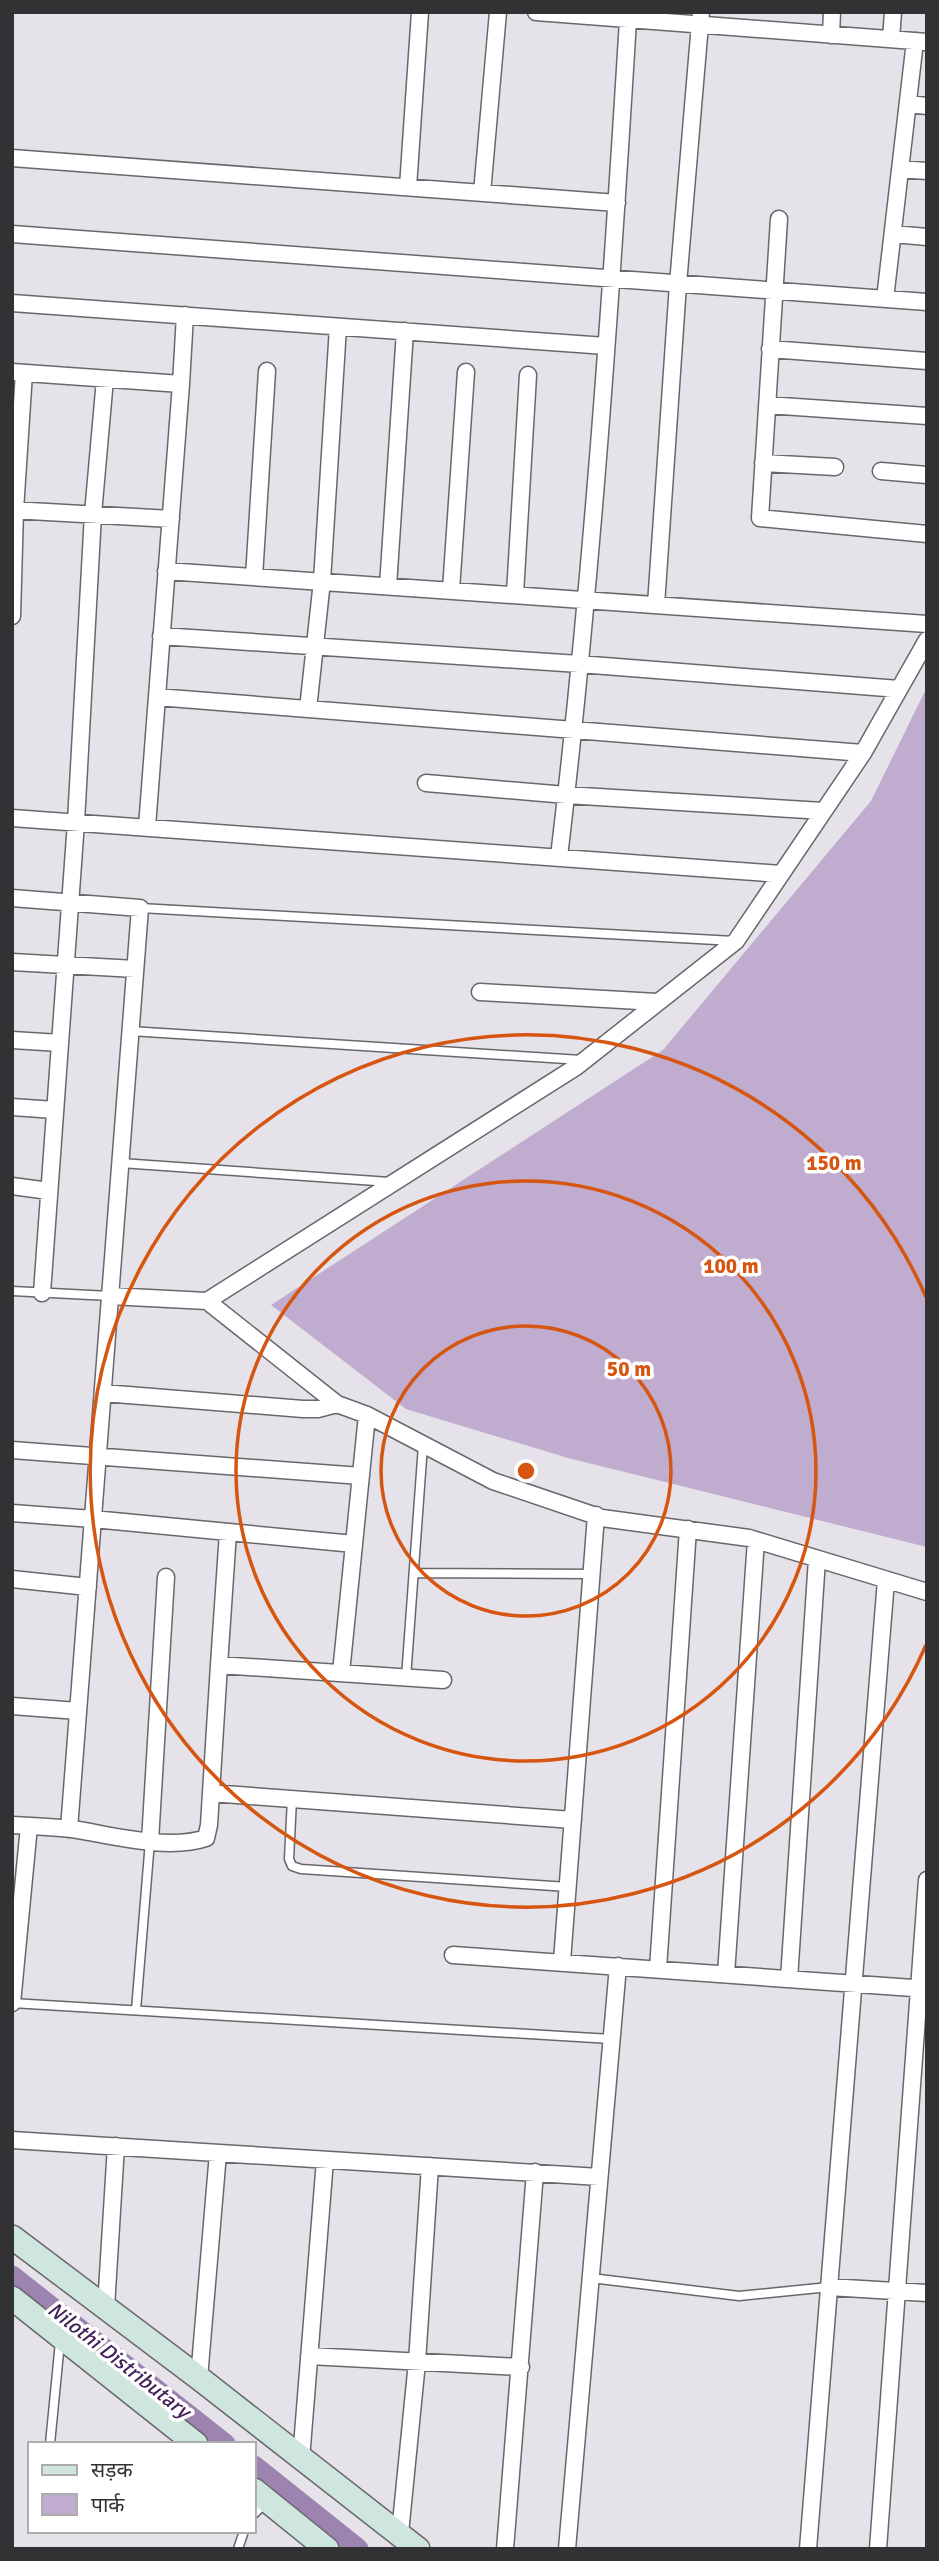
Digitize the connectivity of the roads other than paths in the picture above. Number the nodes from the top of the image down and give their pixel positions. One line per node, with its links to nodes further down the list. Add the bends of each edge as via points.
1 (420, 12): 19 (street)
2 (498, 12): 20 (street)
3 (536, 12): 7 (street)
4 (767, 12): 10 (street)
5 (832, 12): 11 (street)
6 (893, 12): 12 (street)
7 (610, 15): 8 (street)
8 (628, 19): 9 (street); 21 (street)
9 (701, 19): 10 (street); 27 (street)
10 (766, 30): 11 (street)
11 (831, 35): 12 (street)
12 (891, 39): 13 (street)
13 (921, 41): 14 (street)
14 (908, 104): 15 (street); 17 (street)
15 (927, 106)
16 (12, 158): 19 (street)
17 (900, 169): 18 (street); 24 (street)
18 (927, 171)
19 (408, 187): 20 (street)
20 (482, 193): 21 (street)
21 (617, 203): 26 (street)
22 (779, 219): 28 (street)
23 (12, 234): 26 (street)
24 (893, 234): 25 (street); 29 (street)
25 (927, 237)
26 (612, 279): 27 (street); 35 (street)
27 (678, 284): 28 (street); 61 (street)
28 (774, 291): 29 (street); 36 (street)
29 (885, 299): 30 (street)
30 (927, 302)
31 (12, 303): 32 (street)
32 (185, 315): 33 (street); 43 (street)
33 (338, 327): 34 (street); 56 (street)
34 (405, 331): 35 (street); 57 (street)
35 (606, 346): 60 (street)
36 (770, 349): 37 (street); 44 (street)
37 (927, 361)
38 (267, 371): 55 (street)
39 (18, 372): 42 (street); 50 (street)
40 (466, 372): 58 (street)
41 (528, 375): 59 (street)
42 (104, 379): 43 (street); 51 (street)
43 (181, 384): 52 (street)
44 (767, 405): 45 (street); 46 (street)
45 (927, 416)
46 (763, 463): 47 (street); 53 (street, via 760,518)
47 (835, 467)
48 (881, 471): 49 (street)
49 (927, 475)
50 (14, 510): 51 (street); 62 (street)
51 (93, 514): 52 (street); 77 (street)
52 (171, 519): 54 (street)
53 (927, 534)
54 (166, 571): 55 (street); 64 (street)
55 (254, 576): 56 (street)
56 (323, 581): 57 (street); 66 (street)
57 (388, 586): 58 (street)
58 (450, 590): 59 (street)
59 (515, 594): 60 (street)
60 (585, 599): 61 (street); 67 (street)
61 (656, 605): 63 (street)
62 (12, 616)
63 (927, 625)
64 (161, 636): 66 (street); 69 (street)
65 (927, 640): 68 (street)
66 (316, 646): 67 (street); 70 (street)
67 (579, 664): 68 (street); 71 (street)
68 (899, 689): 72 (street)
69 (158, 697): 70 (street); 78 (street)
70 (308, 709): 71 (street)
71 (573, 730): 72 (street); 74 (street)
72 (863, 752): 75 (street)
73 (426, 783): 74 (street)
74 (566, 795): 75 (street); 79 (street)
75 (823, 811): 80 (street)
76 (12, 818): 77 (street)
77 (76, 822): 78 (street); 82 (street)
78 (147, 827): 79 (street)
79 (559, 857): 80 (street)
80 (781, 874): 84 (street)
81 (12, 898): 82 (street)
82 (70, 904): 83 (street); 86 (street)
83 (140, 908): 84 (lane); 87 (street)
84 (736, 941): 89 (street)
85 (12, 962): 86 (street)
86 (66, 964): 87 (street); 92 (street)
87 (135, 969): 90 (street)
88 (480, 992): 89 (street)
89 (657, 1002): 93 (street)
90 (130, 1031): 93 (lane); 96 (street)
91 (12, 1041): 92 (street)
92 (60, 1043): 95 (street)
93 (584, 1060): 97 (street)
94 (12, 1107): 95 (street)
95 (55, 1110): 99 (street)
96 (121, 1163): 97 (lane); 102 (street)
97 (394, 1182): 103 (street)
98 (12, 1186): 99 (street)
99 (49, 1191): 101 (street)
100 (12, 1291): 101 (lane)
101 (42, 1293): 102 (lane)
102 (110, 1296): 103 (street); 104 (street)
103 (206, 1301): 105 (street)
104 (103, 1393): 105 (street, via 303,1409); 109 (street)
105 (337, 1404): 106 (street)
106 (367, 1415): 107 (street); 110 (street)
107 (423, 1445): 112 (street, via 493,1480); 119 (lane)
108 (12, 1450): 109 (street)
109 (98, 1457): 110 (street); 113 (street)
110 (360, 1476): 117 (street)
111 (12, 1513): 113 (street)
112 (596, 1515): 114 (street); 120 (street)
113 (93, 1519): 115 (street); 124 (street)
114 (688, 1530): 116 (street); 143 (street)
115 (228, 1532): 117 (street); 126 (street)
116 (756, 1540): 118 (street); 144 (street)
117 (354, 1545): 127 (street)
118 (817, 1559): 123 (street); 145 (street)
119 (414, 1573): 120 (lane); 128 (lane)
120 (591, 1574): 134 (street)
121 (166, 1577): 137 (street)
122 (12, 1579): 124 (street)
123 (886, 1580): 125 (street); 146 (street)
124 (88, 1587): 131 (street)
125 (927, 1592)
126 (219, 1665): 127 (street); 132 (street)
127 (341, 1673): 128 (street)
128 (406, 1678): 129 (street)
129 (443, 1680)
130 (12, 1706): 131 (street)
131 (78, 1710): 136 (street)
132 (211, 1793): 133 (street); 137 (street, via 206,1838 192,1843)
133 (292, 1799): 134 (street); 139 (lane, via 289,1859 292,1867 301,1870)
134 (573, 1820): 139 (street)
135 (20, 1826): 136 (street); 148 (street)
136 (69, 1829): 137 (street)
137 (150, 1841): 149 (lane)
138 (927, 1880): 147 (street)
139 (568, 1887): 141 (street)
140 (453, 1955): 141 (street)
141 (562, 1961): 142 (street)
142 (618, 1966): 143 (street); 150 (street)
143 (658, 1969): 144 (street)
144 (726, 1974): 145 (street)
145 (789, 1979): 146 (street)
146 (855, 1984): 147 (street); 160 (street)
147 (923, 1989): 161 (street)
148 (12, 2003): 149 (lane)
149 (136, 2010): 150 (lane)
150 (611, 2039): 157 (street)
151 (12, 2140): 152 (street)
152 (116, 2146): 153 (street); 164 (street)
153 (218, 2153): 154 (street); 169 (street)
154 (325, 2160): 155 (street); 166 (street)
155 (430, 2166): 156 (street); 167 (street)
156 (535, 2172): 157 (street); 168 (street)
157 (599, 2176): 159 (street)
158 (12, 2237): 164 (street)
159 (591, 2278): 160 (lane, via 739,2296); 178 (street)
160 (829, 2287): 161 (street); 179 (street)
161 (898, 2291): 162 (street); 180 (street)
162 (927, 2293)
163 (12, 2298): 165 (street)
164 (106, 2307): 169 (street)
165 (61, 2335): 170 (lane); 171 (street)
166 (309, 2356): 167 (street); 172 (street)
167 (416, 2362): 168 (street); 174 (street)
168 (521, 2367): 177 (street)
169 (199, 2378): 172 (street)
170 (50, 2442)
171 (194, 2442)
172 (301, 2459): 174 (street)
173 (258, 2502): 175 (street)
174 (400, 2533): 176 (street)
175 (327, 2549)
176 (418, 2549)
177 (505, 2549)
178 (567, 2549)
179 (808, 2549)
180 (878, 2549)

